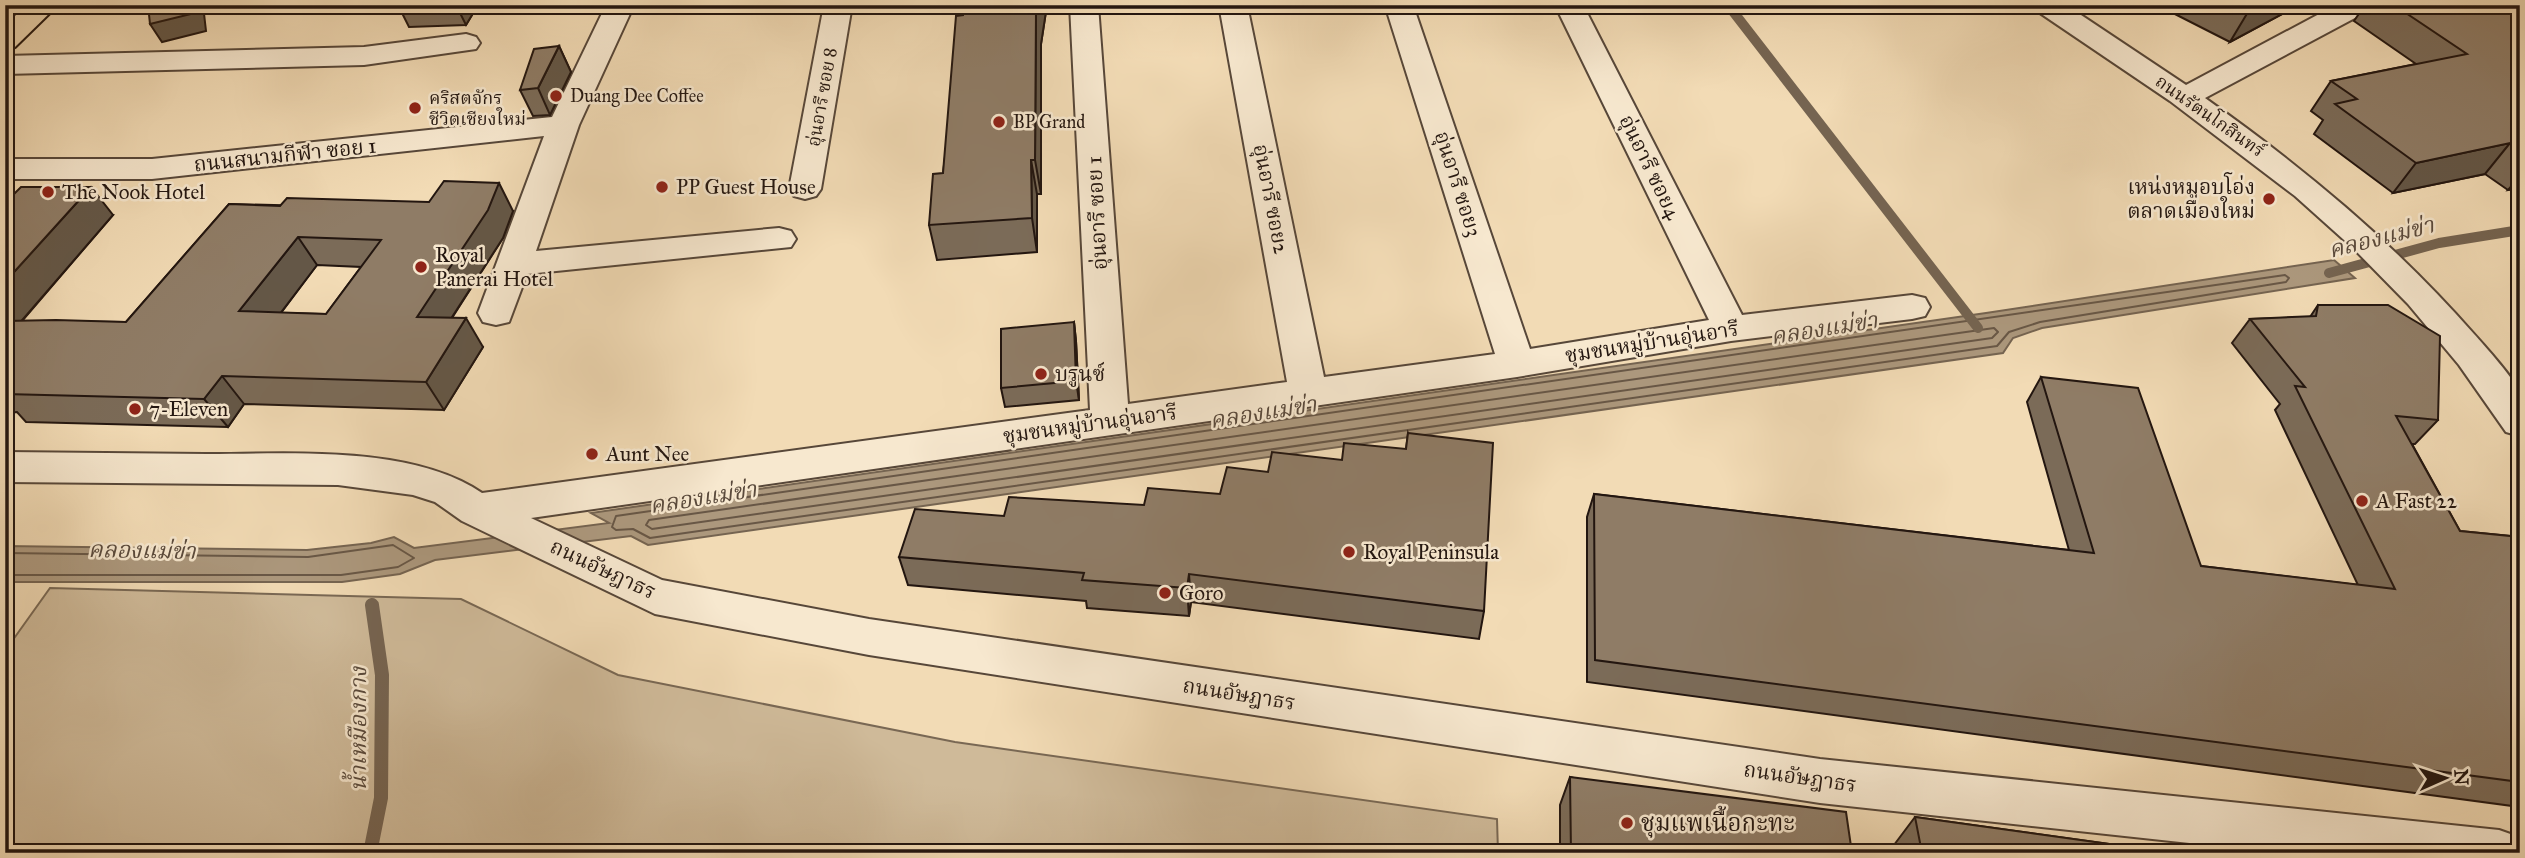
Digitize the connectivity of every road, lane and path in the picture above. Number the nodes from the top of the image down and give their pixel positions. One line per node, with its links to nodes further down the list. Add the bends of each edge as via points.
1 (44, 5): 10 (main road)
2 (620, 5): 14 (street)
3 (838, 5): 16 (street, อุ่นอารี ซอย 8)
4 (1084, 5): 24 (street, อุ่นอารี ซอย 1)
5 (1233, 5): 23 (street, อุ่นอารี ซอย2)
6 (1399, 5): 22 (street, อุ่นอารี ซอย3)
7 (1569, 5): 21 (street, อุ่นอารี ซอย4)
8 (2047, 5): 13 (street, ถนนรัตนโกสินทร์)
9 (2358, 5): 13 (street)
10 (5, 41)
11 (466, 43): 12 (street, via 364,56)
12 (5, 65)
13 (2185, 97): 25 (street, ถนนรัตนโกสินทร์, via 2281,166 2365,239 2482,367)
14 (564, 125): 15 (street, ถนนสนามกีฬา ซอย 1, via 152,169); 18 (street)
15 (5, 169)
16 (805, 188)
17 (779, 239): 18 (street)
18 (513, 264): 20 (street)
19 (1912, 307): 21 (street, ชุมชนหมู่บ้านอุ่นอารี)
20 (496, 313)
21 (1731, 329): 22 (street, ชุมชนหมู่บ้านอุ่นอารี)
22 (1517, 363): 23 (street, ชุมชนหมู่บ้านอุ่นอารี)
23 (1308, 393): 24 (street, ชุมชนหมู่บ้านอุ่นอารี)
24 (1110, 421): 27 (street, ชุมชนหมู่บ้านอุ่นอารี)
25 (2520, 422)
26 (5, 467): 27 (street, ถนนอัษฎาธร, via 338,470 413,480 449,491)
27 (476, 510): 28 (street, ถนนอัษฎาธร, via 655,596 869,637 1821,781)
28 (2499, 853)

